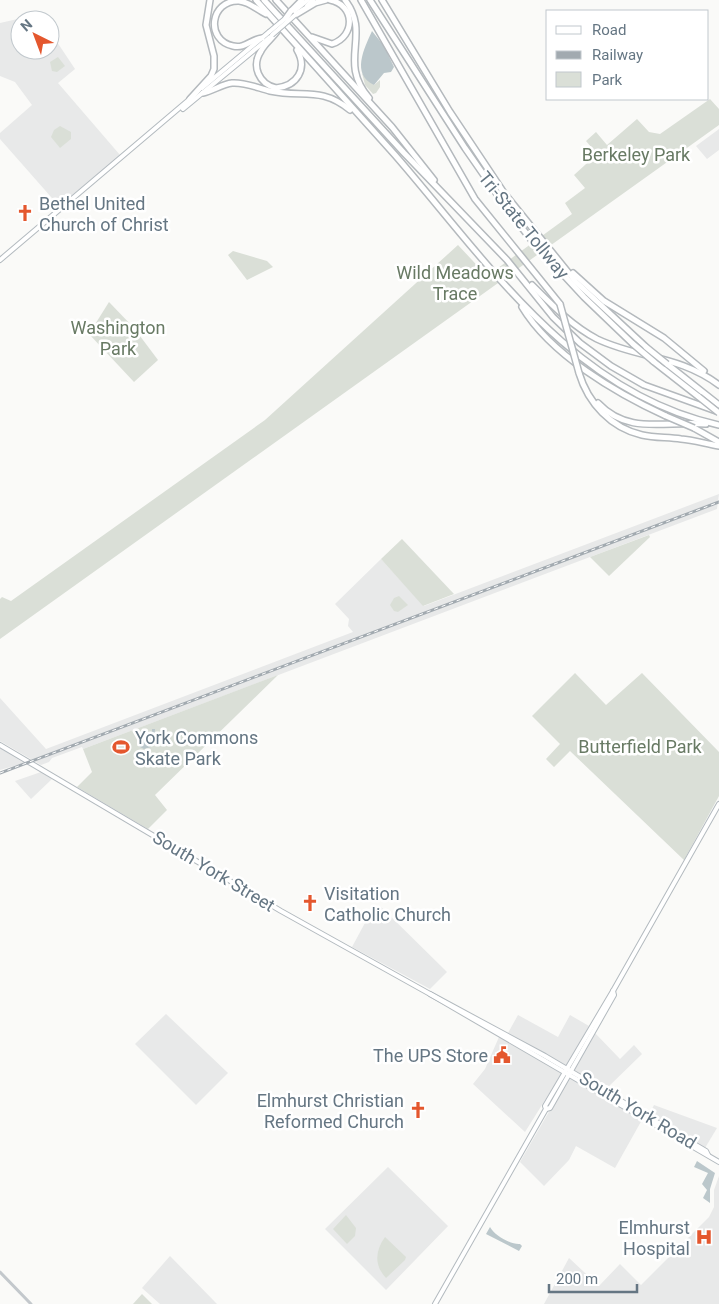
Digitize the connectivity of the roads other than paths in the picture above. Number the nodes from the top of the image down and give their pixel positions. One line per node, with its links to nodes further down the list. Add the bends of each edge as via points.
1 (210, 0): 22 (highway, via 206,29 214,68 211,76)
2 (256, 0): 14 (highway)
3 (264, 0): 26 (highway)
4 (276, 0): 18 (highway)
5 (302, 0): 13 (highway)
6 (308, 0): 13 (main road)
7 (314, 0): 13 (main road)
8 (328, 0): 13 (highway); 18 (highway, via 339,3 347,11 350,21 348,32 332,44)
9 (345, 0): 24 (highway, via 357,22 353,60 356,77)
10 (361, 0): 31 (highway, bridge, via 466,184 491,220 560,304)
11 (370, 0): 34 (highway, Tri-State Tollway, bridge, via 478,168 532,242 634,344)
12 (382, 0): 27 (highway, Tri-State Tollway, via 479,157)
13 (293, 13): 15 (highway, bridge); 16 (main road, bridge)
14 (270, 16): 19 (highway, via 238,1 222,6 215,15 215,32 226,44 243,46); 20 (highway)
15 (286, 18): 17 (main road, bridge)
16 (278, 30): 17 (highway, bridge)
17 (272, 34): 19 (main road); 20 (highway, via 256,65 261,79 273,87 294,83 300,76 302,63); 21 (main road)
18 (307, 35): 24 (highway)
19 (262, 38): 22 (main road)
20 (292, 40): 25 (highway)
21 (203, 93): 23 (main road); 25 (highway, via 237,83 277,92 320,94 333,98)
22 (190, 98): 23 (main road)
23 (168, 119): 28 (main road)
24 (392, 127): 26 (highway)
25 (371, 128): 30 (highway)
26 (438, 187): 29 (highway)
27 (552, 252): 32 (highway, via 604,301 664,338); 33 (highway, Tri-State Tollway, bridge, via 590,296 646,347)
28 (0, 260)
29 (522, 276): 32 (highway, via 589,335 683,364); 34 (highway, via 560,324 611,366 659,392)
30 (522, 306): 35 (highway, via 582,359 619,385); 37 (highway, bridge, via 542,331 590,373 623,396)
31 (581, 375): 35 (highway, via 597,402 610,414 625,421 656,426); 38 (highway, via 595,405 625,429 651,437)
32 (719, 384)
33 (719, 405)
34 (719, 412)
35 (713, 424): 36 (highway)
36 (719, 425)
37 (719, 442)
38 (719, 446)
39 (0, 745): 42 (main road, South York Street, via 280,911)
40 (719, 804): 41 (main road)
41 (613, 991): 43 (main road); 46 (main road)
42 (430, 994): 44 (main road, South York Street); 45 (main road, South York Street)
43 (572, 1058): 44 (main road); 45 (main road)
44 (557, 1063): 45 (main road, South York Street)
45 (565, 1070): 46 (main road, South York Road); 47 (main road, South York Street); 50 (main road)
46 (571, 1071): 47 (main road); 51 (main road, South York Road, via 706,1150)
47 (569, 1075): 48 (main road, South York Road); 49 (main road)
48 (576, 1080): 49 (main road); 51 (main road, South York Road)
49 (563, 1086): 50 (main road, via 550,1108)
50 (546, 1109): 55 (main road)
51 (708, 1155): 52 (main road, South York Road)
52 (719, 1162)
53 (0, 1272): 54 (street)
54 (31, 1304)
55 (435, 1304)

